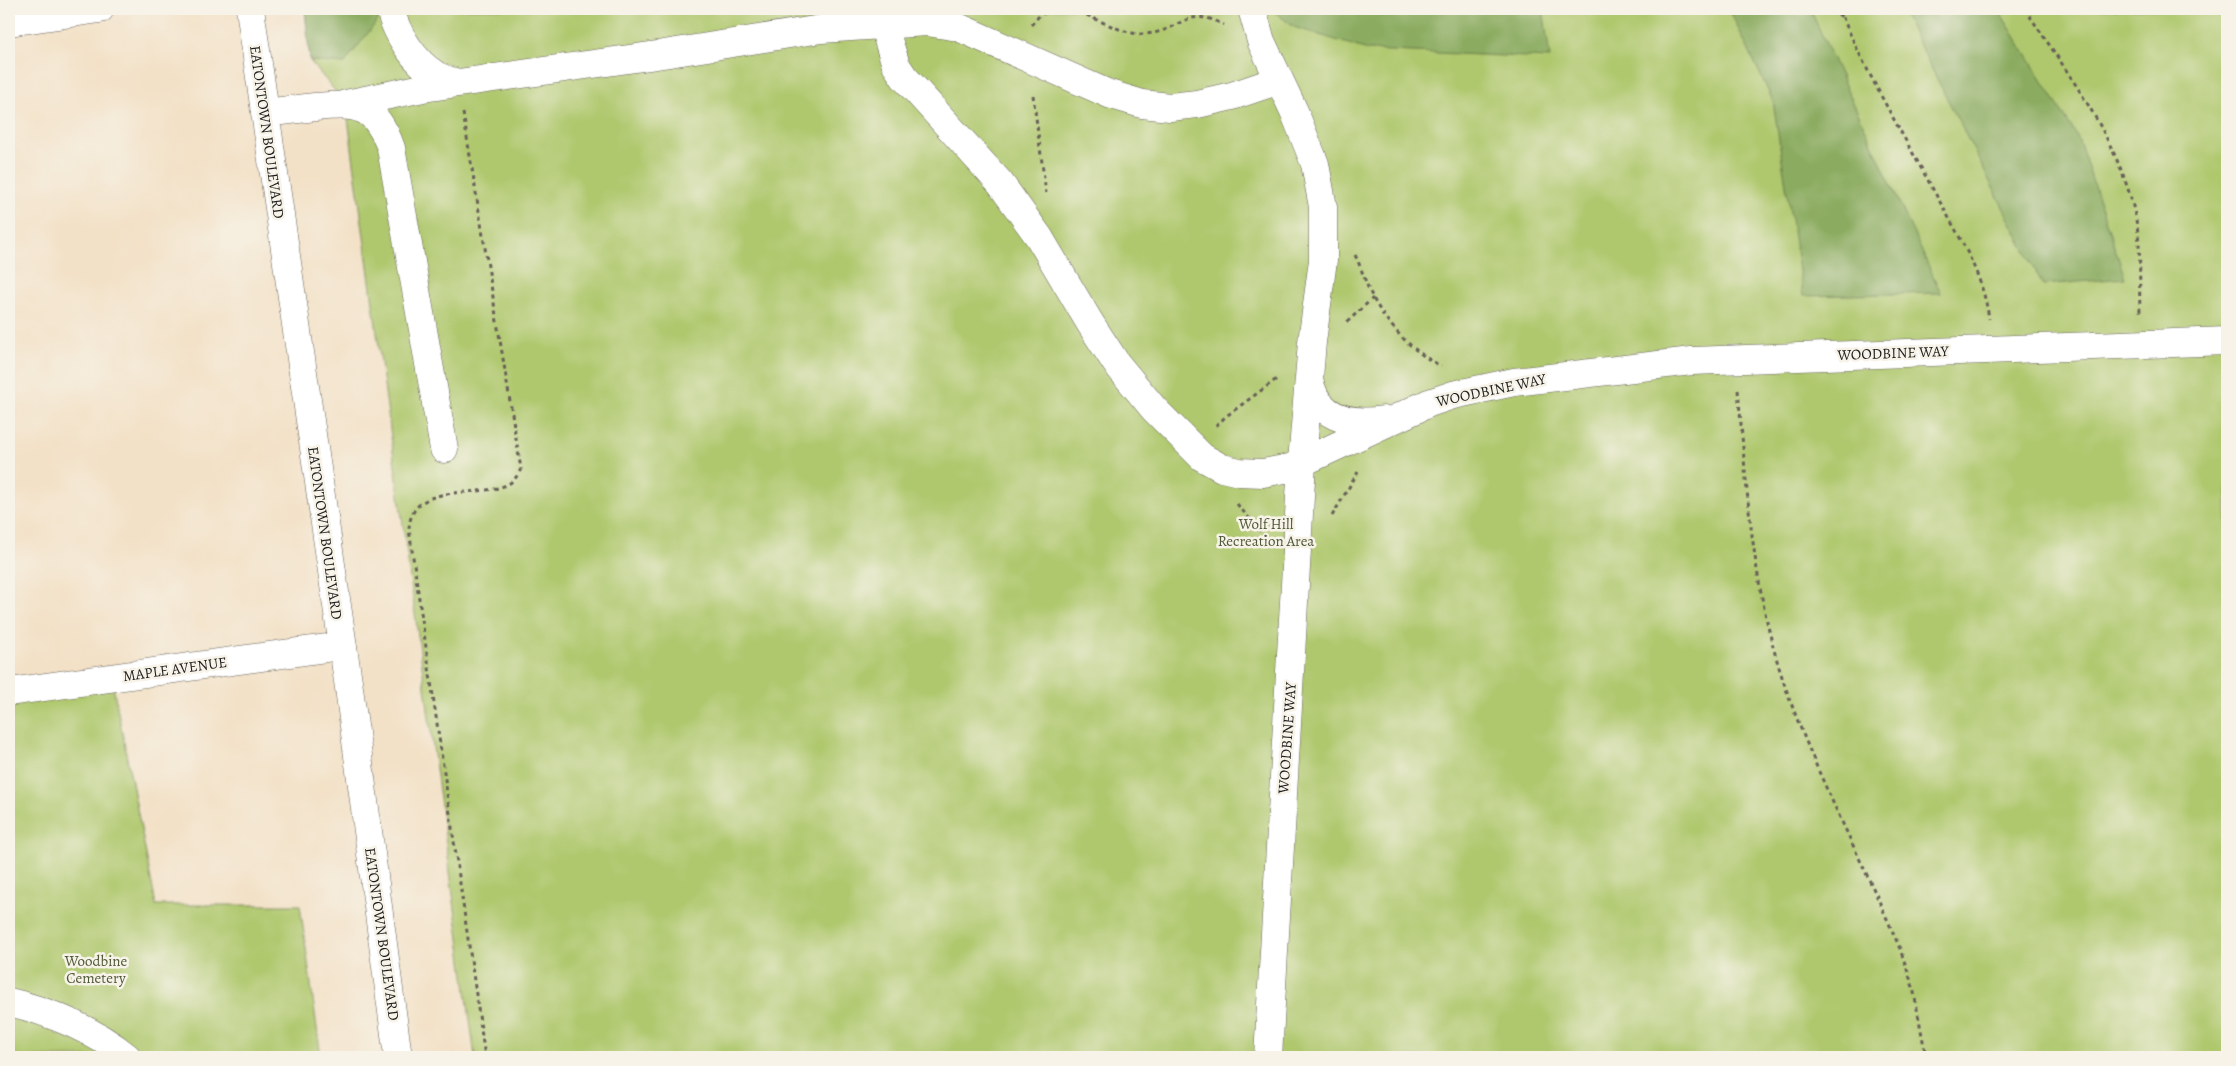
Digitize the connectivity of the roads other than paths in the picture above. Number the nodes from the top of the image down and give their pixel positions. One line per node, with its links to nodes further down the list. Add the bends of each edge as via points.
1 (100, 9): 5 (street)
2 (250, 9): 10 (street, EATONTOWN BOULEVARD)
3 (390, 9): 8 (street, via 392,20 405,43 420,62 436,76)
4 (1252, 9): 7 (street)
5 (9, 22)
6 (883, 24): 7 (street, via 927,22 958,27 1109,94 1142,104 1170,107 1197,104); 8 (street, via 821,29); 15 (street, via 896,65 904,77 1000,183 1047,250 1116,363 1154,409 1202,457 1222,468 1263,473 1290,468)
7 (1279, 80): 12 (street, via 1315,164 1323,207 1323,260)
8 (458, 83): 9 (street)
9 (346, 104): 10 (street); 14 (street, via 356,106 377,120 391,148)
10 (265, 113): 16 (street, EATONTOWN BOULEVARD)
11 (2227, 341): 13 (street, WOODBINE WAY, via 1648,365 1514,382 1453,395)
12 (1310, 365): 13 (street, via 1314,394 1333,415 1348,421 1364,422); 15 (street)
13 (1397, 418): 15 (street, WOODBINE WAY)
14 (444, 449)
15 (1302, 462): 21 (street, WOODBINE WAY)
16 (341, 646): 17 (street, MAPLE AVENUE); 20 (street, EATONTOWN BOULEVARD)
17 (9, 692)
18 (9, 1002): 19 (street, via 56,1018 94,1036)
19 (127, 1057)
20 (398, 1057)
21 (1268, 1057)

